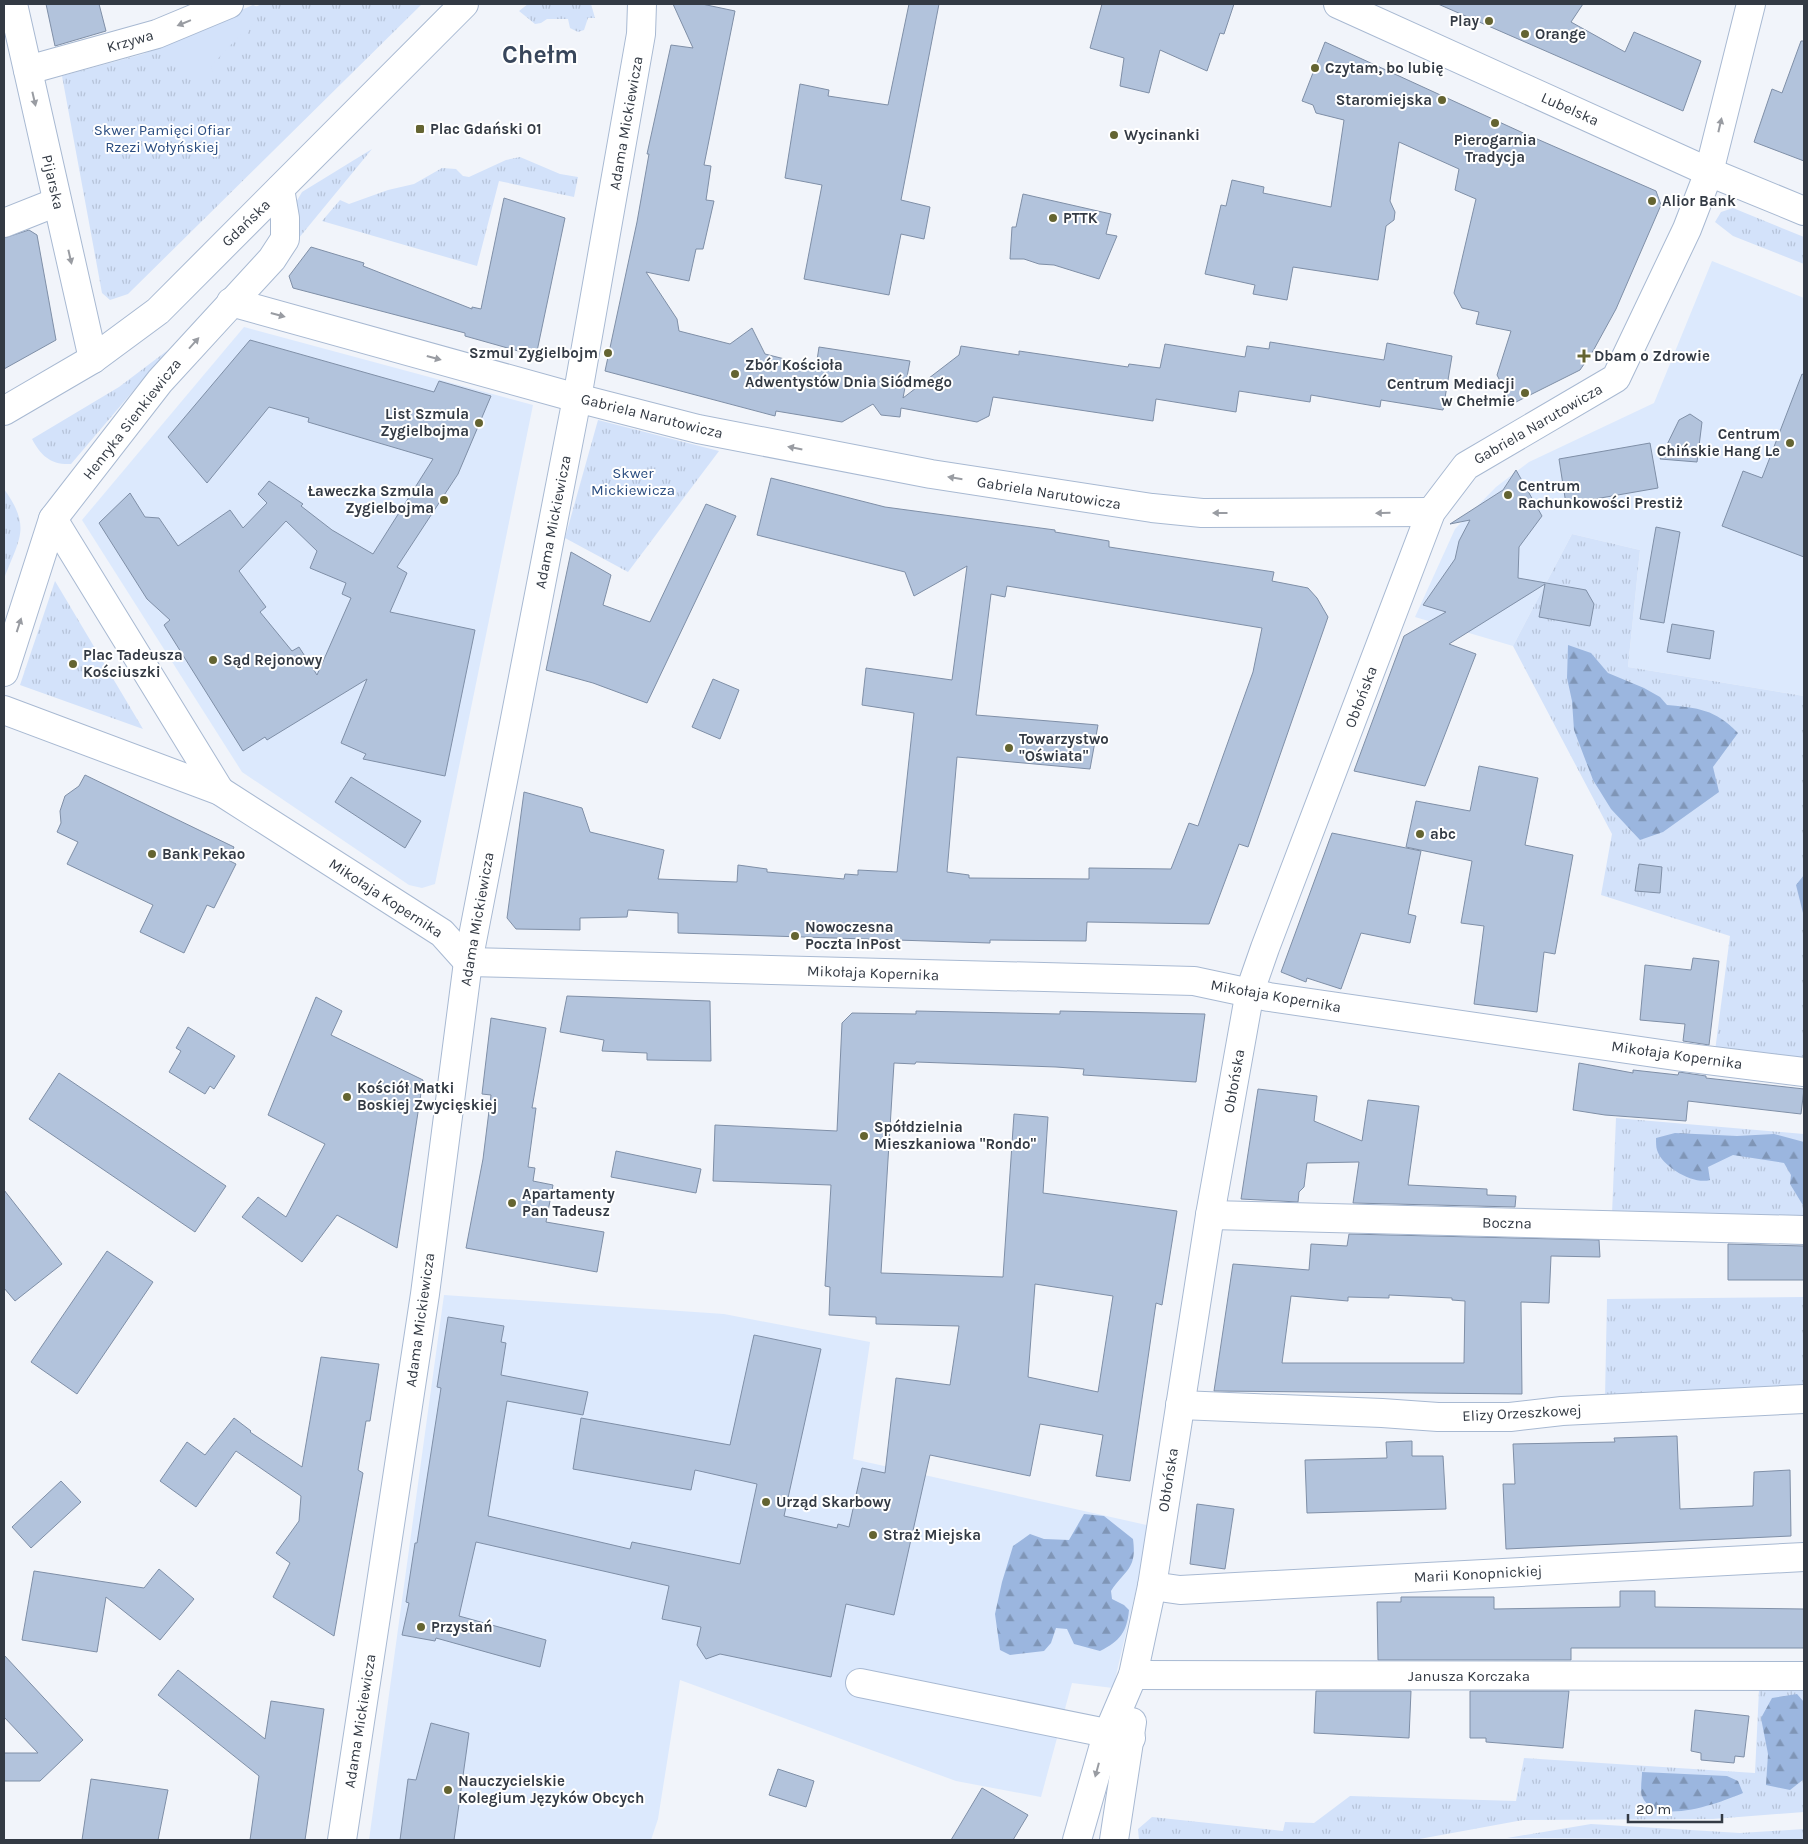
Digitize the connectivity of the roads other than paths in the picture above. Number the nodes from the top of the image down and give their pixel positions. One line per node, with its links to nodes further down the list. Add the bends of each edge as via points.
1 (12, 4): 7 (street, Pijarska)
2 (229, 4): 7 (street, Krzywa, one-way to 7, via 157,34)
3 (464, 4): 9 (street, Gdańska)
4 (642, 4): 15 (street, Adama Mickiewicza, via 642,34)
5 (1338, 4): 8 (street, Lubelska)
6 (1751, 4): 8 (street, Gabriela Narutowicza, one-way to 6)
7 (18, 60): 10 (street, Pijarska, one-way to 10)
8 (1709, 172): 11 (street, Lubelska); 17 (street, Gabriela Narutowicza, via 1687,229 1616,378 1466,466)
9 (280, 189): 13 (street, Henryka Sienkiewicza, via 285,239 272,259); 14 (street, Gdańska, via 158,311)
10 (57, 202): 12 (street); 14 (street, Pijarska, one-way to 14)
11 (1804, 211)
12 (4, 223)
13 (231, 302): 15 (street, Gabriela Narutowicza, one-way to 15); 18 (street, Henryka Sienkiewicza, one-way to 13, via 160,380)
14 (93, 359): 16 (street, Gdańska)
15 (577, 398): 17 (street, Gabriela Narutowicza, one-way to 15, via 1202,513 1152,508 931,474 698,429); 22 (street, Adama Mickiewicza)
16 (4, 411)
17 (1431, 512): 23 (street, Obłońska)
18 (54, 520): 19 (street, Henryka Sienkiewicza, one-way to 18); 21 (street)
19 (4, 672)
20 (4, 710): 21 (street, Mikołaja Kopernika)
21 (220, 791): 22 (street, Mikołaja Kopernika, via 442,933)
22 (468, 962): 23 (street, Mikołaja Kopernika, via 1194,981); 35 (street, Adama Mickiewicza, via 425,1294)
23 (1250, 991): 24 (street, Mikołaja Kopernika, via 1269,997 1672,1056); 25 (street, Obłońska)
24 (1804, 1072)
25 (1210, 1215): 26 (street, Boczna); 28 (street, Obłońska)
26 (1804, 1230)
27 (1804, 1399): 28 (street, Elizy Orzeszkowej, via 1562,1411 1510,1418 1438,1418)
28 (1180, 1406): 30 (street, Obłońska)
29 (1804, 1557): 30 (street, Marii Konopnickiej, via 1180,1590)
30 (1152, 1586): 31 (street, Obłońska)
31 (1133, 1675): 32 (street, Janusza Korczaka); 34 (street, Obłońska)
32 (1804, 1676)
33 (860, 1683): 34 (street)
34 (1119, 1736): 36 (street, Obłońska, one-way to 36); 37 (street, Obłońska)
35 (342, 1840)
36 (1077, 1840)
37 (1114, 1840)

